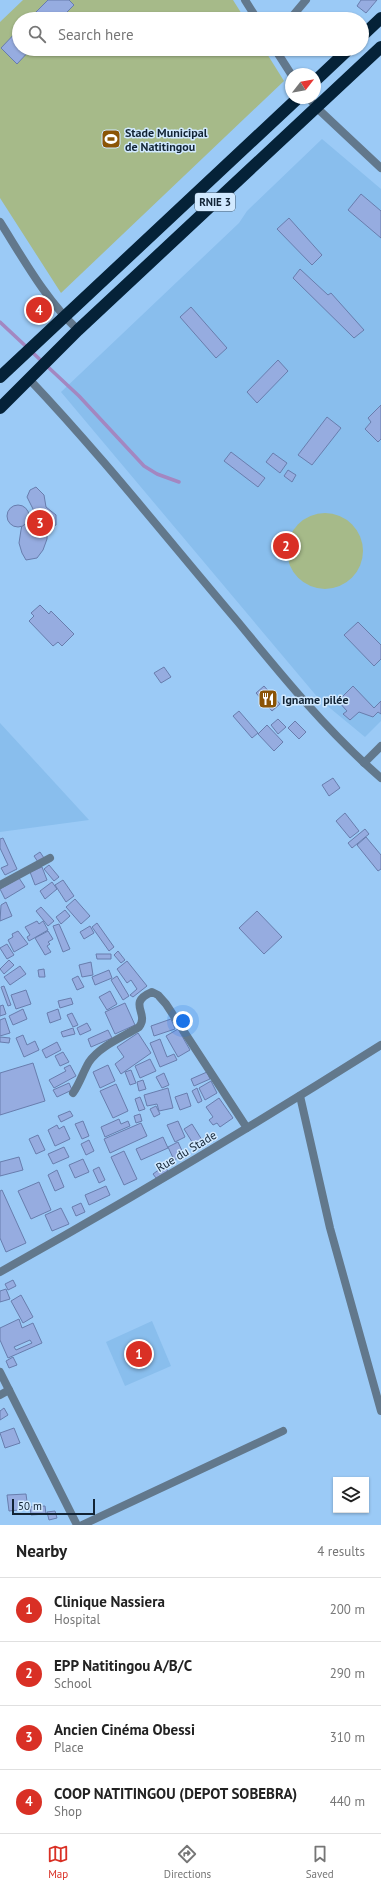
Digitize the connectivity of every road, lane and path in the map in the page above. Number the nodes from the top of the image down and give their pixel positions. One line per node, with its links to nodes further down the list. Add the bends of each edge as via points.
1 (245, 0): 3 (street)
2 (306, 0): 4 (street)
3 (253, 12)
4 (296, 12)
5 (381, 18): 6 (highway)
6 (369, 29)
7 (381, 47): 14 (highway, RNIE 3)
8 (279, 56): 10 (street)
9 (342, 56): 11 (highway)
10 (287, 68)
11 (321, 76)
12 (292, 104): 17 (highway, RNIE 3)
13 (314, 104): 14 (street)
14 (317, 108): 15 (street); 18 (highway, RNIE 3)
15 (381, 168)
16 (0, 222): 17 (street, via 40,285)
17 (64, 316): 18 (street); 19 (highway, RNIE 3)
18 (78, 330): 20 (highway, RNIE 3)
19 (0, 377)
20 (28, 379): 21 (highway, RNIE 3); 23 (street, via 132,496 303,700)
21 (0, 408)
22 (381, 746): 23 (street)
23 (364, 763): 24 (street)
24 (381, 778)
25 (50, 858): 26 (street)
26 (0, 885)
27 (381, 1044): 29 (street, Rue du Stade)
28 (73, 1093): 30 (street, via 90,1061 104,1048 139,1027 142,1023 140,1000 152,992 166,1004)
29 (300, 1096): 30 (street, Rue du Stade); 35 (street, via 330,1228)
30 (248, 1128): 31 (street, Rue du Stade, via 123,1203)
31 (0, 1272)
32 (0, 1372): 33 (street)
33 (9, 1390): 34 (street); 37 (street)
34 (0, 1395)
35 (381, 1410)
36 (283, 1431): 38 (street)
37 (77, 1525)
38 (82, 1525)

